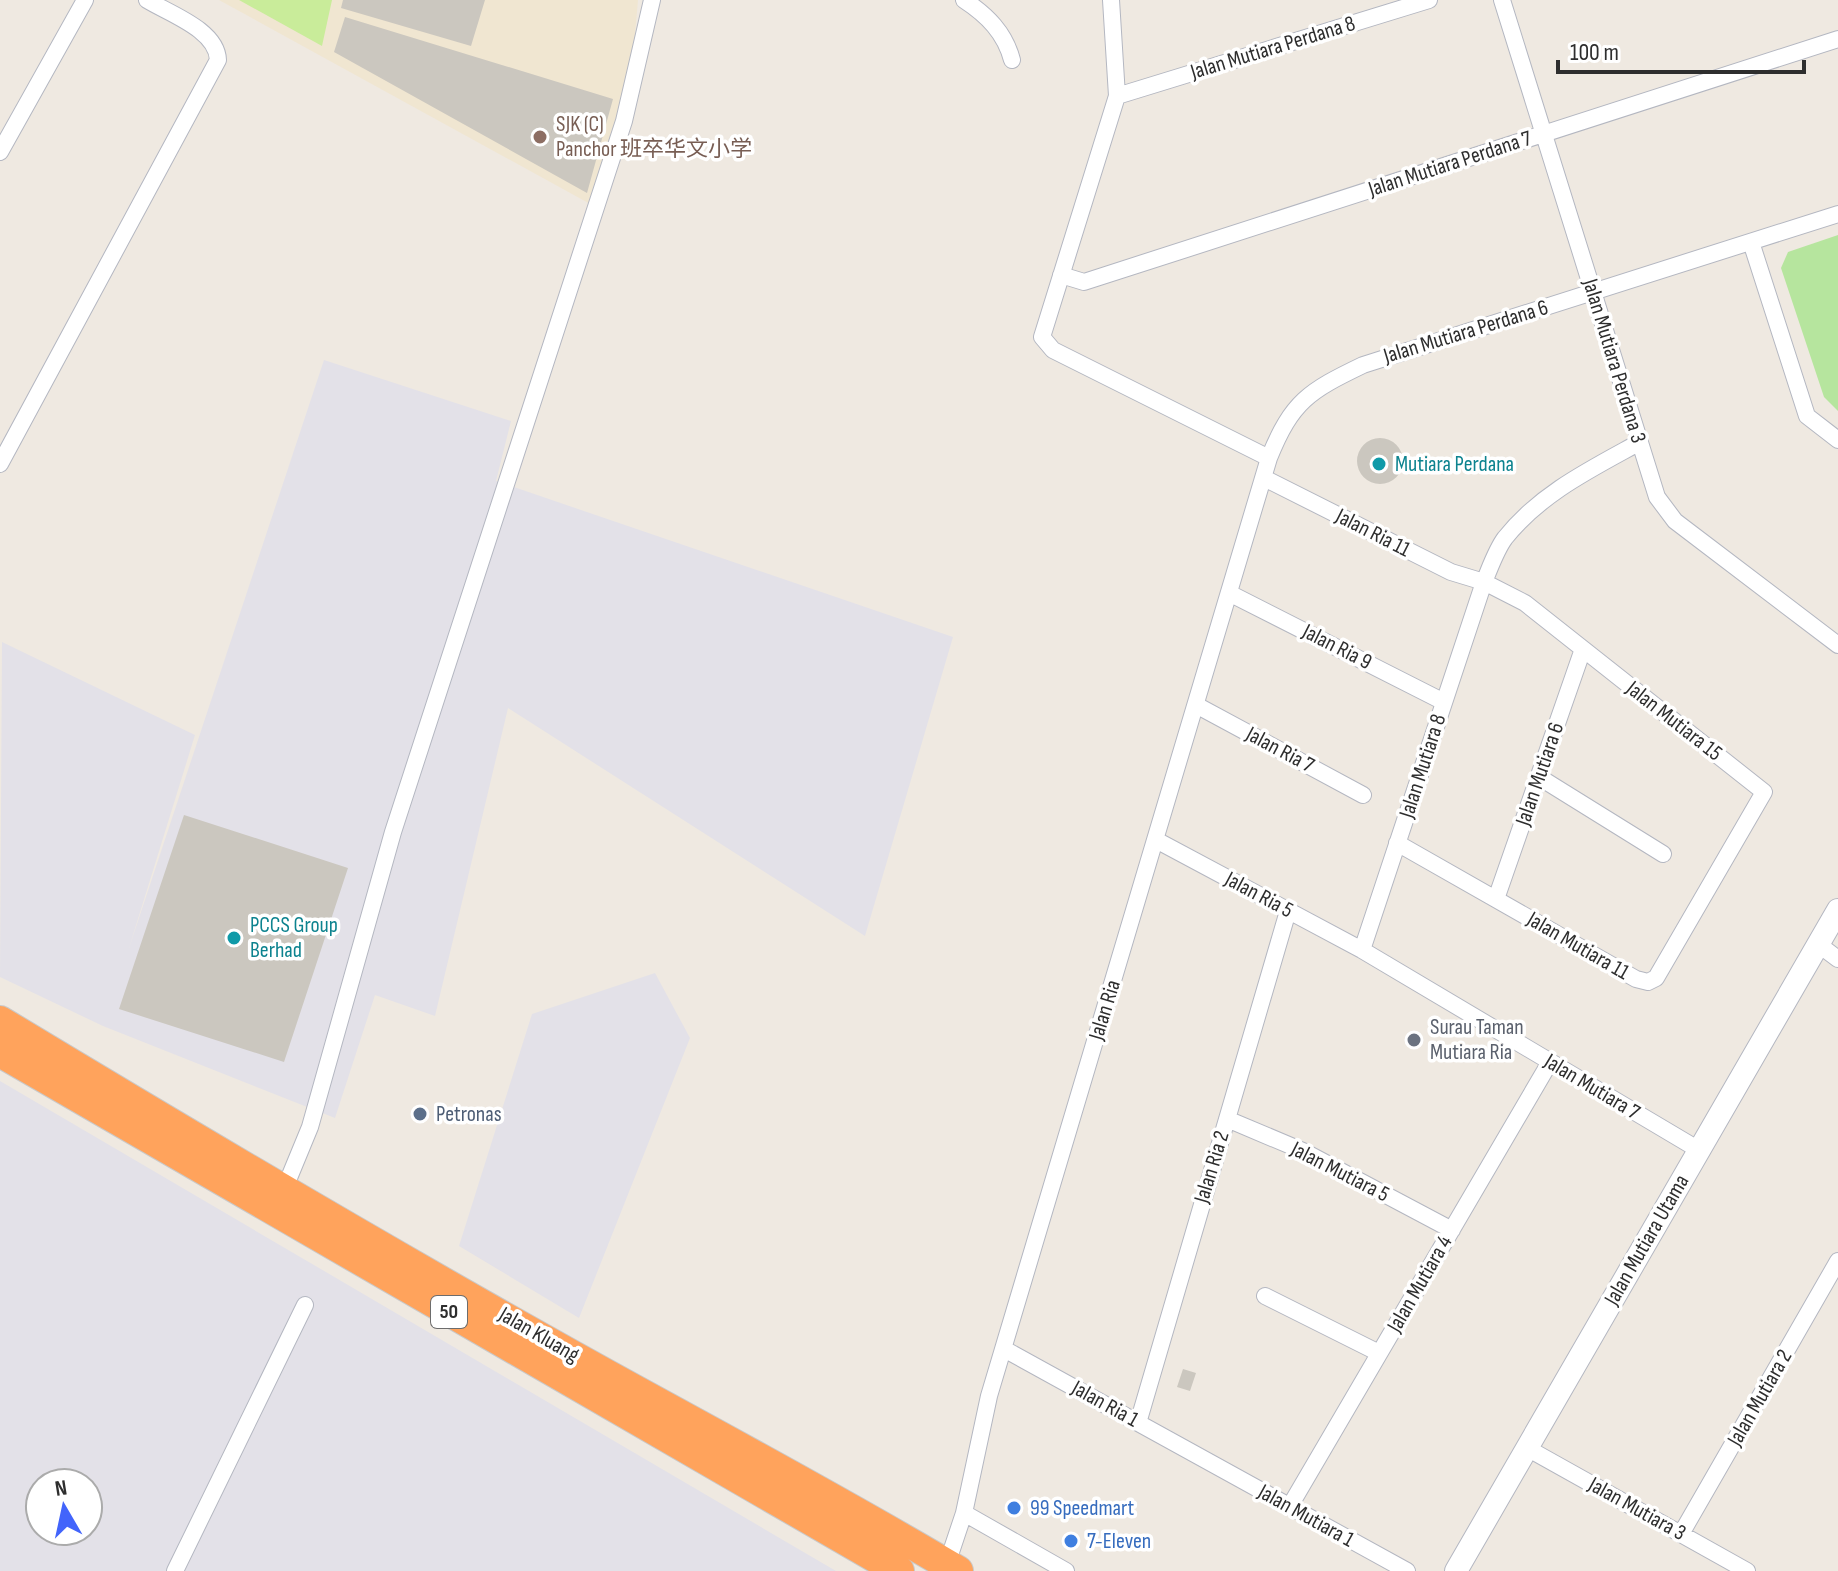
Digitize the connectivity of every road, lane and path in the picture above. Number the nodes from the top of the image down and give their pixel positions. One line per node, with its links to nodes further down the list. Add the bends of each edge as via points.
1 (85, 0): 12 (street)
2 (147, 0): 20 (street, via 209,38 218,60)
3 (652, 0): 45 (street, via 624,121 393,832 310,1127)
4 (964, 0): 9 (street, via 993,23 1008,42)
5 (1111, 0): 10 (street)
6 (1429, 0): 10 (street, Jalan Mutiara Perdana 8)
7 (1502, 0): 11 (street, Jalan Mutiara Perdana 3)
8 (1838, 39): 11 (street, Jalan Mutiara Perdana 7)
9 (1012, 60)
10 (1117, 96): 15 (street)
11 (1543, 133): 15 (street, Jalan Mutiara Perdana 7, via 1084,282); 16 (street, Jalan Mutiara Perdana 3)
12 (0, 152)
13 (1838, 214): 14 (street, Jalan Mutiara Perdana 6)
14 (1751, 242): 16 (street, Jalan Mutiara Perdana 6); 17 (street, via 1807,416)
15 (1061, 275): 19 (street, via 1042,337 1053,350)
16 (1593, 292): 18 (street, Jalan Mutiara Perdana 3); 19 (street, Jalan Mutiara Perdana 6, via 1363,365 1317,387 1285,419)
17 (1838, 440)
18 (1640, 442): 22 (street, Jalan Mutiara 8, via 1563,484 1535,506 1503,540); 24 (street, Jalan Mutiara Perdana 3, via 1657,497 1675,521)
19 (1269, 458): 21 (street, Jalan Ria)
20 (1, 459)
21 (1264, 478): 22 (street, Jalan Ria 11, via 1451,572); 23 (street, Jalan Ria)
22 (1484, 582): 25 (street, Jalan Ria 11, via 1525,603); 26 (street, Jalan Mutiara 8)
23 (1229, 593): 26 (street, Jalan Ria 9); 27 (street, Jalan Ria)
24 (1838, 645)
25 (1583, 649): 28 (street, Jalan Mutiara 6); 29 (street, Jalan Mutiara 15)
26 (1444, 702): 32 (street, Jalan Mutiara 8)
27 (1196, 705): 30 (street, Jalan Ria 7); 31 (street, Jalan Ria)
28 (1539, 777): 33 (street); 34 (street, Jalan Mutiara 6)
29 (1764, 792): 34 (street, Jalan Mutiara 11, via 1656,978 1648,982)
30 (1363, 795)
31 (1156, 840): 36 (street, Jalan Ria 5); 50 (street, Jalan Ria)
32 (1397, 843): 34 (street, Jalan Mutiara 11); 38 (street, Jalan Mutiara 8)
33 (1663, 854)
34 (1496, 899)
35 (1838, 910): 37 (street, Jalan Mutiara Utama)
36 (1288, 911): 38 (street, Jalan Ria 5); 43 (street, Jalan Ria 2)
37 (1818, 944): 39 (street); 44 (street, Jalan Mutiara Utama)
38 (1362, 950): 42 (street, Jalan Mutiara 7)
39 (1838, 959)
40 (0, 1021): 45 (highway, Jalan Kluang / 50)
41 (0, 1052): 60 (highway, Jalan Kluang / 50)
42 (1550, 1062): 44 (street, Jalan Mutiara 7); 46 (street, Jalan Mutiara 4)
43 (1227, 1119): 46 (street, Jalan Mutiara 5, via 1303,1151); 52 (street, Jalan Ria 2)
44 (1699, 1150): 53 (street, Jalan Mutiara Utama)
45 (284, 1190): 58 (highway, Jalan Kluang / 50)
46 (1452, 1230): 51 (street, Jalan Mutiara 4)
47 (1838, 1261): 57 (street, Jalan Mutiara 2)
48 (1265, 1296): 51 (street)
49 (305, 1305): 59 (street)
50 (1004, 1349): 52 (street, Jalan Ria 1); 56 (street, Jalan Ria)
51 (1379, 1353): 55 (street, Jalan Mutiara 4)
52 (1138, 1423): 54 (street, Jalan Ria 1)
53 (1527, 1448): 57 (street, Jalan Mutiara 3); 63 (street, Jalan Mutiara Utama)
54 (1206, 1460): 55 (street, Jalan Mutiara 1)
55 (1290, 1506): 62 (street, Jalan Mutiara 1)
56 (964, 1513): 58 (street, Jalan Ria); 61 (street)
57 (1681, 1534): 64 (street, Jalan Mutiara 3)
58 (952, 1568)
59 (175, 1571)
60 (899, 1571)
61 (1066, 1571)
62 (1407, 1571)
63 (1456, 1571)
64 (1747, 1571)

